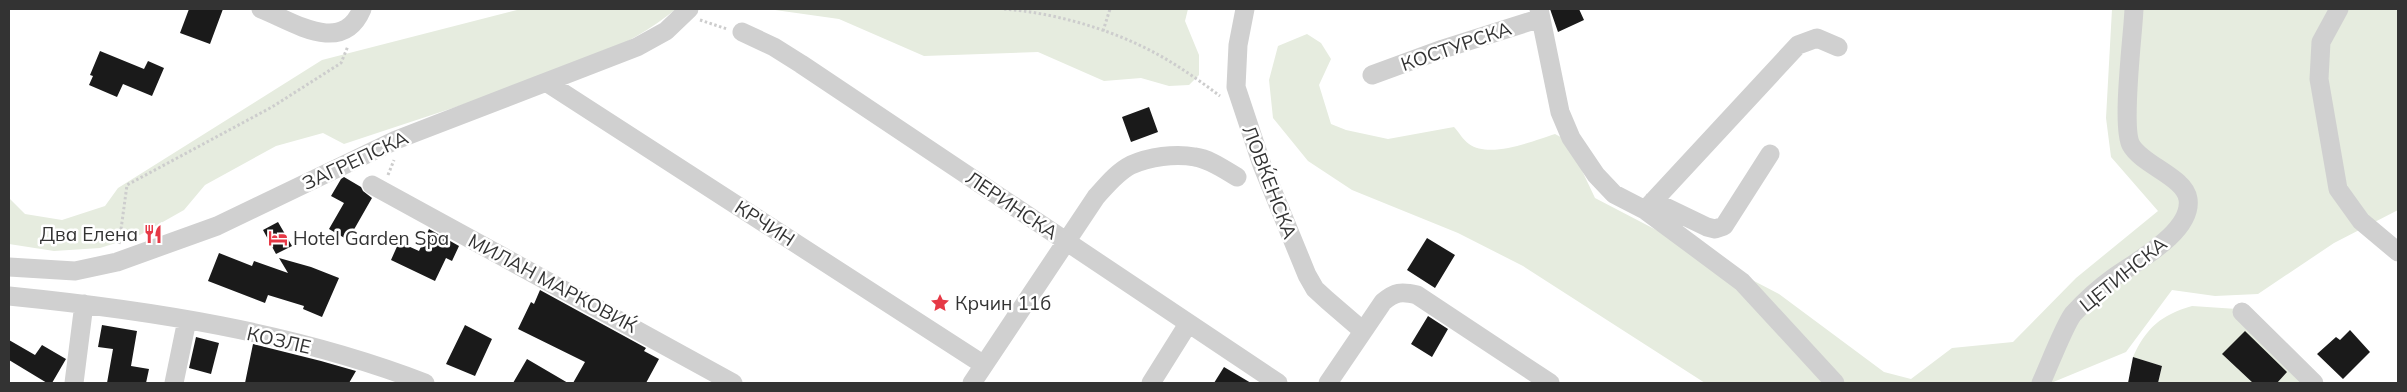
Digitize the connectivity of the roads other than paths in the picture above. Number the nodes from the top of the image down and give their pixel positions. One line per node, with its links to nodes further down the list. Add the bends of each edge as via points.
1 (261, 9): 7 (street, via 323,34 348,30)
2 (1246, 9): 24 (street, ЛОВЌЕНСКА, via 1238,45 1236,87 1262,165 1315,289)
3 (2134, 9): 36 (street, ЦЕТИНСКА, via 2126,120 2130,144 2141,157 2184,189 2188,200 2183,221 2167,240 2110,280 2072,316)
4 (2339, 9): 17 (street, via 2322,42 2319,79 2338,189 2361,221)
5 (687, 11): 11 (street, ЗАГРЕПСКА, via 666,31 637,47)
6 (1540, 13): 10 (street, КОСТУРСКА); 15 (street, via 1560,112 1571,138 1596,175 1614,194)
7 (360, 14)
8 (742, 32): 16 (street, ЛЕРИНСКА, via 801,64)
9 (1838, 47): 15 (street, via 1817,38 1798,45)
10 (1372, 75)
11 (546, 82): 18 (street, ЗАГРЕПСКА, via 396,140 217,226 117,262 75,272); 25 (street, КРЧИН)
12 (1770, 154): 15 (street, via 1724,226 1715,229)
13 (1237, 177): 16 (street, via 1197,157 1160,157 1130,166 1096,197)
14 (377, 188): 29 (street, МИЛАН МАРКОВИЌ)
15 (1649, 205): 35 (street, via 1742,282)
16 (1066, 242): 23 (street, ЛЕРИНСКА); 25 (street)
17 (2398, 252)
18 (9, 268)
19 (9, 296): 20 (street, КОЗЛЕ)
20 (84, 304): 22 (street, КОЗЛЕ); 26 (street)
21 (2242, 312): 37 (street)
22 (187, 320): 27 (street); 28 (street, КОЗЛЕ, via 345,356)
23 (1188, 324): 31 (street); 32 (street, ЛЕРИНСКА)
24 (1363, 331): 33 (street); 34 (street, via 1383,302 1394,293 1417,295)
25 (984, 364): 30 (street)
26 (74, 383)
27 (174, 383)
28 (426, 383)
29 (733, 383)
30 (972, 383)
31 (1151, 383)
32 (1278, 383)
33 (1328, 383)
34 (1550, 383)
35 (1835, 383)
36 (2041, 383)
37 (2314, 383)

